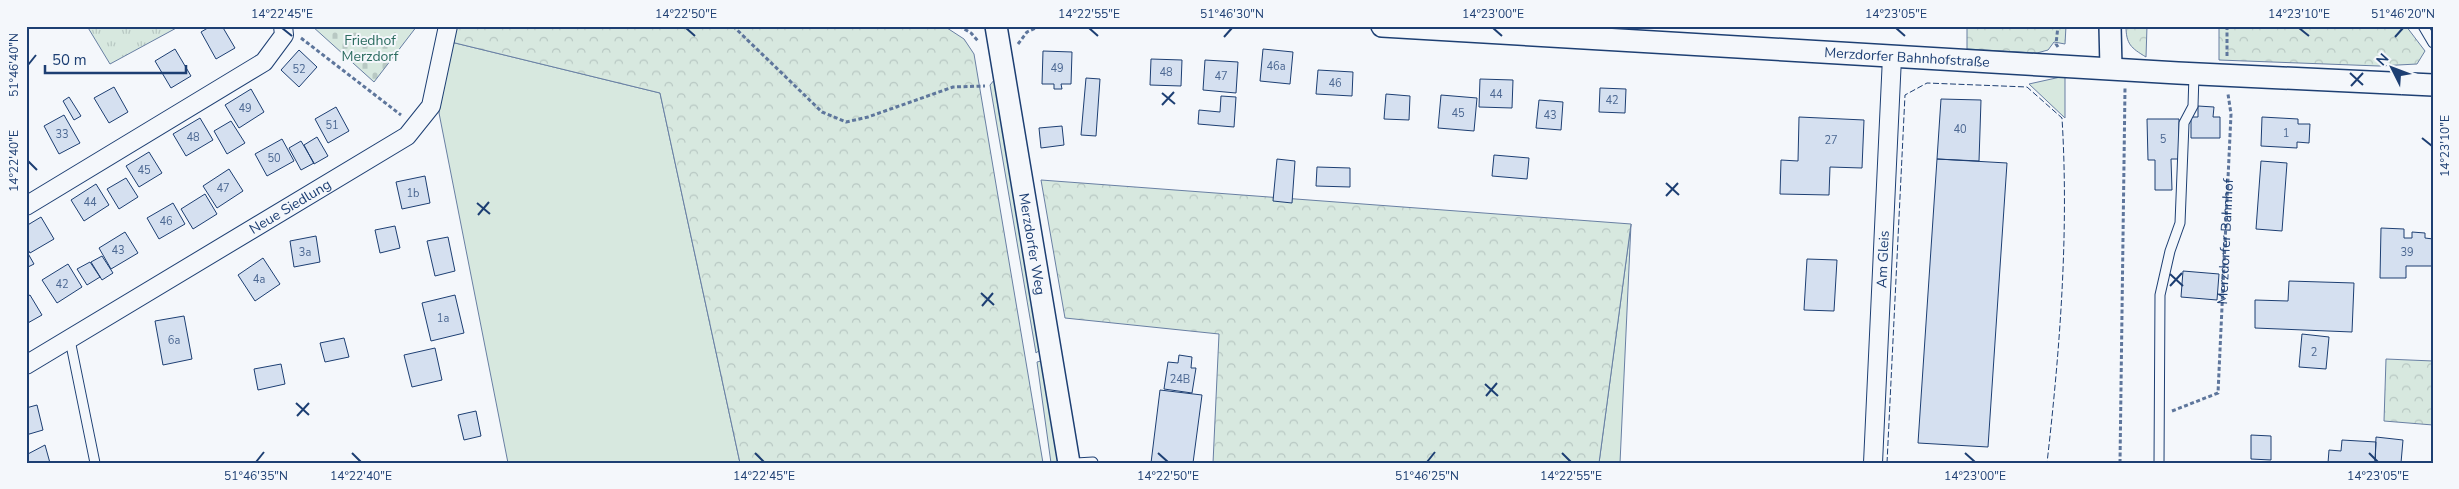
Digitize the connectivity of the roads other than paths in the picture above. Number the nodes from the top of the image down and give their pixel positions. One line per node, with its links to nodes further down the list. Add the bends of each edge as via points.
1 (448, 26): 13 (street, Neue Siedlung, via 431,106 407,136)
2 (996, 26): 17 (street, Merzdorfer Weg)
3 (1382, 26): 8 (street, Merzdorfer Bahnhofstraße)
4 (2110, 26): 9 (street)
5 (2423, 26): 7 (lane)
6 (288, 29): 12 (street, via 264,62)
7 (2433, 44)
8 (1892, 57): 9 (street, Merzdorfer Bahnhofstraße); 19 (street, Am Gleis)
9 (2118, 69): 10 (street, Merzdorfer Bahnhofstraße)
10 (2194, 74): 11 (street, Merzdorfer Bahnhofstraße); 20 (lane, via 2193,106 2184,123 2180,223 2160,295)
11 (2433, 85)
12 (26, 206)
13 (70, 340): 14 (street, Neue Siedlung); 16 (lane)
14 (26, 365)
15 (1093, 462): 18 (lane)
16 (96, 463)
17 (1069, 463)
18 (1076, 463)
19 (1873, 463)
20 (2159, 463)

